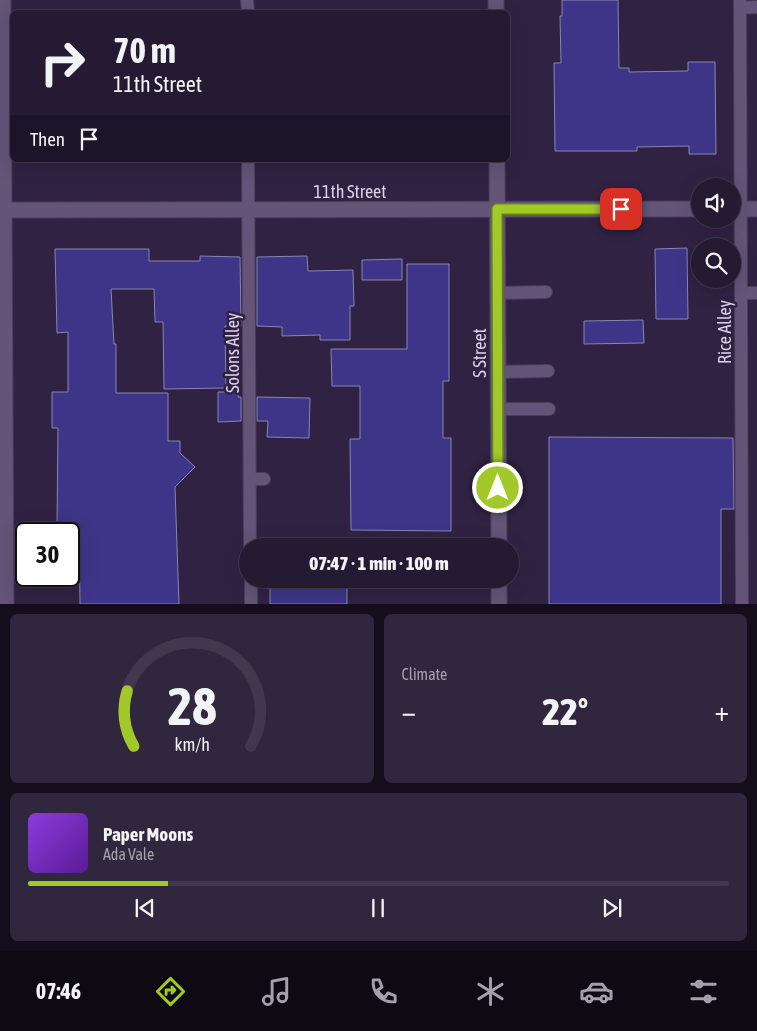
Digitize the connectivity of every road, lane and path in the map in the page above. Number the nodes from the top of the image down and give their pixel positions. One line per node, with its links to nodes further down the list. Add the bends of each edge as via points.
1 (3, 0): 11 (street)
2 (740, 4): 3 (lane); 6 (lane, Rice Alley)
3 (757, 7)
4 (248, 162): 12 (lane, Solons Alley)
5 (497, 162): 8 (street, S Street)
6 (737, 178)
7 (757, 208): 10 (street)
8 (497, 209): 9 (street, 11th Street); 12 (street, 11th Street); 17 (street, S Street)
9 (691, 209)
10 (741, 209)
11 (2, 210): 12 (street, 11th Street); 28 (street)
12 (249, 210): 22 (lane, Solons Alley)
13 (738, 228): 15 (lane, Rice Alley)
14 (546, 292): 17 (lane)
15 (741, 293): 16 (lane); 31 (lane, Rice Alley, via 738,395)
16 (757, 293)
17 (497, 294): 19 (street, S Street)
18 (548, 371): 19 (lane)
19 (498, 372): 21 (street, S Street)
20 (549, 409): 21 (lane)
21 (498, 410): 25 (street, S Street)
22 (250, 479): 23 (lane); 24 (lane, Solons Alley, via 246,508)
23 (264, 479)
24 (249, 538)
25 (499, 538)
26 (250, 588): 29 (lane)
27 (499, 588): 30 (street)
28 (6, 604)
29 (251, 604)
30 (499, 604)
31 (742, 604)

